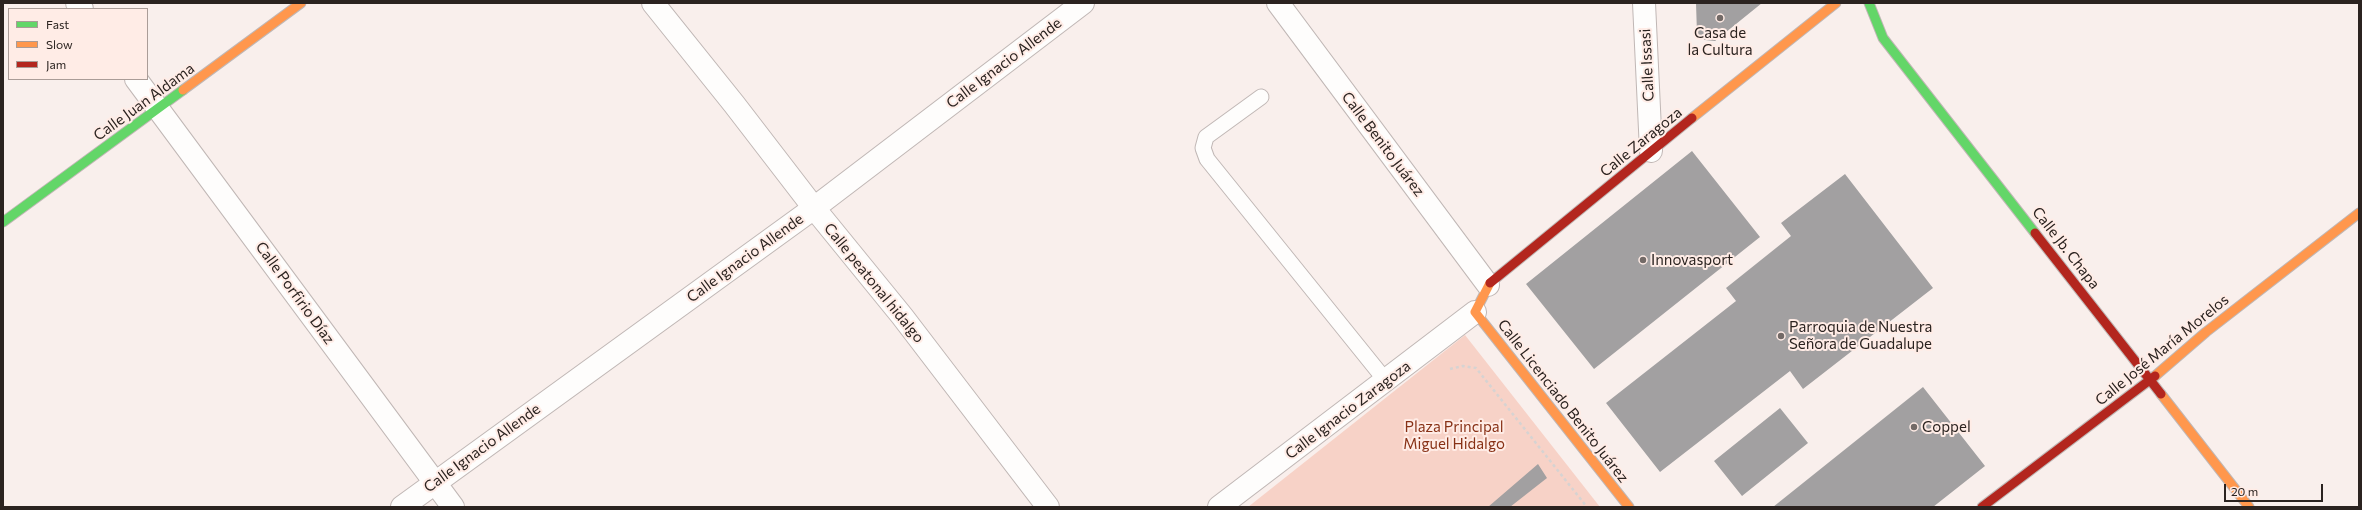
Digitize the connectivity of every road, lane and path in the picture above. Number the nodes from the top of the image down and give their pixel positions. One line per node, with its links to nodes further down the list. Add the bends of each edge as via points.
1 (301, 3): 10 (main road, Calle Juan Aldama)
2 (653, 3): 12 (street, Calle peatonal hidalgo)
3 (1083, 3): 12 (street, Calle Ignacio Allende)
4 (1278, 3): 15 (street, Calle Benito Juárez)
5 (1644, 3): 11 (street, Calle Issasi)
6 (1836, 3): 11 (main road, Calle Zaragoza)
7 (1869, 3): 18 (main road, Calle Jb. Chapa, via 1883,38)
8 (137, 80): 10 (street, Calle Porfirio Díaz)
9 (1261, 97): 19 (lane, via 1206,137 1203,148 1206,159)
10 (159, 108): 14 (main road, Calle Juan Aldama); 20 (street, Calle Porfirio Díaz)
11 (1651, 151): 15 (main road, Calle Zaragoza)
12 (814, 208): 20 (street, Calle Ignacio Allende); 23 (street, Calle peatonal hidalgo, via 902,316)
13 (2359, 213): 18 (main road, Calle José María Morelos)
14 (3, 222)
15 (1488, 285): 16 (main road, Calle Zaragoza)
16 (1475, 312): 19 (street, Calle Ignacio Zaragoza); 26 (main road, Calle Licenciado Benito Juárez)
17 (1462, 366): 25 (path, via 1476,368)
18 (2150, 379): 27 (main road, Calle José María Morelos); 28 (main road, Calle Jb. Chapa)
19 (1386, 382): 24 (street, Calle Ignacio Zaragoza)
20 (434, 482): 21 (street, Calle Ignacio Allende); 22 (street, Calle Porfirio Díaz)
21 (402, 507)
22 (454, 507)
23 (1048, 507)
24 (1219, 507)
25 (1587, 507)
26 (1629, 507)
27 (1982, 507)
28 (2249, 507)

